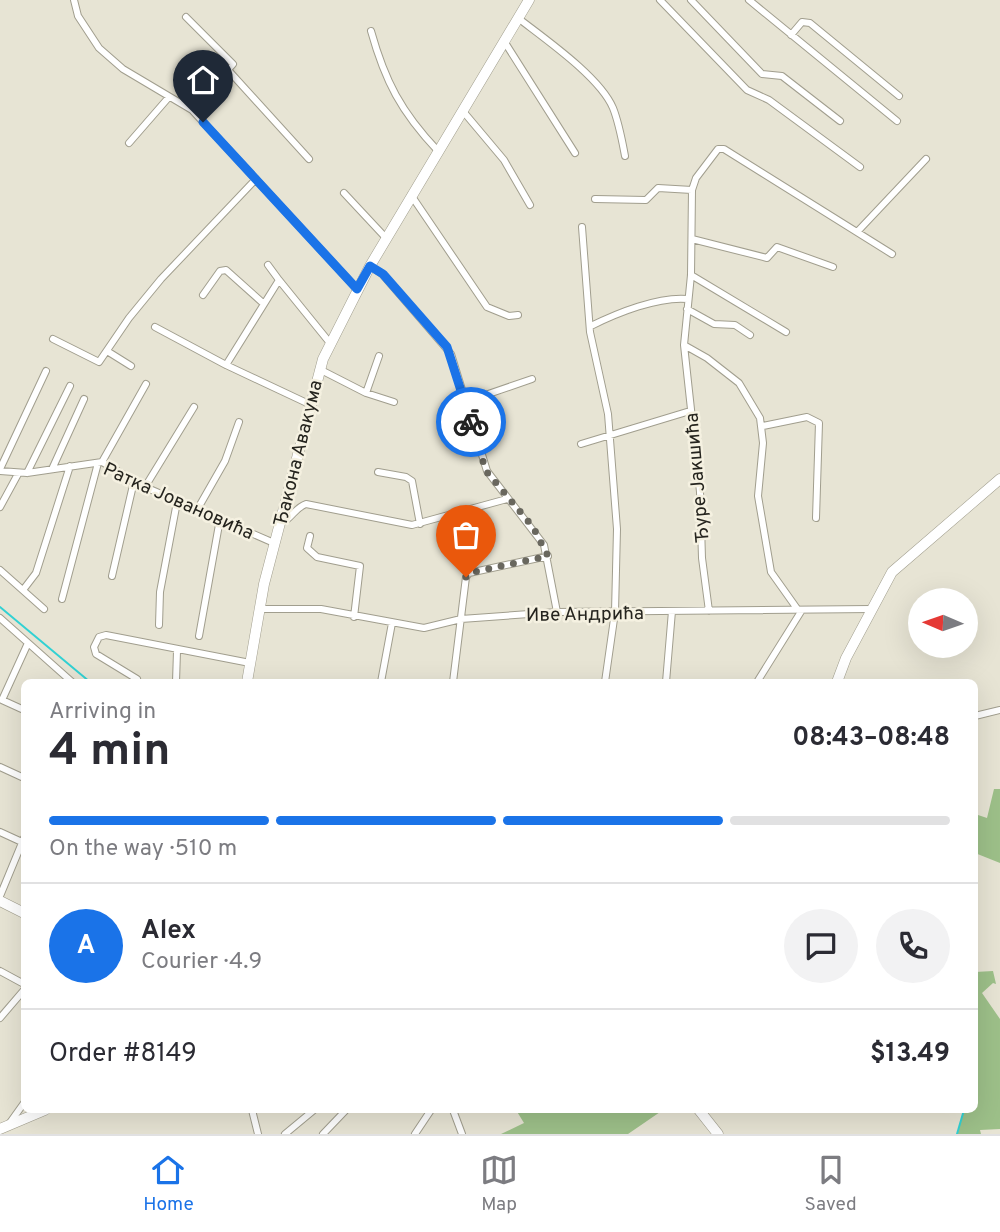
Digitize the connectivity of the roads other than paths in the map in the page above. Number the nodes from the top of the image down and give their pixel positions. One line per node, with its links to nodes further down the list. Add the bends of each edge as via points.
1 (74, 0): 13 (street, via 78,16 99,48)
2 (529, 0): 7 (main road, Ђакона Авакума)
3 (660, 0): 24 (street, via 747,90 769,100)
4 (691, 0): 16 (street, via 762,74 782,76)
5 (749, 0): 9 (street)
6 (186, 17): 11 (street, via 228,57 233,64)
7 (519, 18): 10 (main road, Ђакона Авакума); 21 (street, via 602,92 612,106)
8 (370, 31): 19 (street, via 383,73 400,105)
9 (791, 36): 12 (street, via 802,22 810,23); 17 (street)
10 (505, 41): 15 (main road, Ђакона Авакума); 20 (street)
11 (229, 71): 14 (street); 22 (street)
12 (899, 96)
13 (169, 97): 14 (street); 18 (street)
14 (192, 110): 25 (street)
15 (462, 110): 19 (main road, Ђакона Авакума); 30 (street, via 504,160)
16 (840, 121)
17 (897, 121)
18 (129, 143)
19 (438, 151): 28 (main road, Ђакона Авакума)
20 (575, 153)
21 (625, 156)
22 (309, 159)
23 (926, 159): 32 (street)
24 (860, 167)
25 (256, 179): 41 (street); 54 (street, via 161,279)
26 (692, 190): 29 (street, via 658,188 646,200); 32 (street, via 718,149 724,149); 34 (street, Ђуре Јакшића)
27 (344, 193): 33 (street)
28 (411, 195): 33 (main road, Ђакона Авакума); 46 (street, via 487,307 509,316)
29 (595, 200)
30 (530, 205)
31 (582, 227): 47 (street)
32 (858, 231): 35 (street)
33 (386, 238): 37 (main road, Ђакона Авакума)
34 (692, 239): 38 (street, via 767,258 777,247); 39 (street, Ђуре Јакшића)
35 (892, 254)
36 (268, 265): 40 (street)
37 (370, 266): 41 (main road, Ђакона Авакума); 66 (street, via 383,274 447,347)
38 (833, 267)
39 (691, 275): 43 (street, Ђуре Јакшића); 49 (street)
40 (279, 280): 44 (street); 52 (street)
41 (357, 289): 52 (main road, Ђакона Авакума)
42 (203, 295): 44 (street, via 220,271 226,270)
43 (688, 299): 45 (street, Ђуре Јакшића); 47 (street, via 663,300)
44 (264, 304): 56 (street)
45 (687, 309): 50 (street, via 714,324 735,325); 53 (street, Ђуре Јакшића)
46 (518, 314)
47 (591, 326): 72 (street)
48 (155, 327): 56 (street)
49 (786, 332)
50 (750, 335)
51 (52, 339): 54 (street, via 95,363)
52 (330, 343): 58 (main road, Ђакона Авакума)
53 (684, 345): 69 (street, Ђуре Јакшића); 71 (street, via 739,383)
54 (107, 351): 57 (street)
55 (379, 356): 63 (street)
56 (226, 365): 67 (street)
57 (131, 366)
58 (319, 369): 63 (street); 67 (main road, Ђакона Авакума)
59 (46, 371): 77 (street)
60 (532, 379): 66 (street)
61 (146, 384): 74 (street)
62 (70, 386): 79 (street)
63 (366, 393): 65 (street)
64 (84, 399): 76 (street)
65 (394, 402)
66 (465, 402): 84 (street, via 486,471)
67 (309, 404): 90 (main road, Ђакона Авакума)
68 (194, 407): 83 (street)
69 (690, 411): 72 (street); 104 (street, Ђуре Јакшића)
70 (239, 422): 87 (street, via 225,461)
71 (763, 426): 88 (street, via 807,417 820,423); 102 (street, via 758,496 771,572)
72 (611, 436): 73 (street); 106 (street, via 617,528)
73 (581, 444)
74 (100, 463): 75 (street, Ратка Јовановића); 82 (street, Ратка Јовановића); 98 (street)
75 (69, 466): 76 (street, Ратка Јовановића); 97 (street, via 36,573)
76 (53, 467): 79 (street, Ратка Јовановића)
77 (0, 470): 80 (street, Ратка Јовановића)
78 (378, 472): 91 (street, via 412,481)
79 (27, 473): 80 (street, Ратка Јовановића)
80 (18, 474): 86 (street)
81 (1000, 479): 99 (main road, via 892,572)
82 (134, 481): 83 (street, Ратка Јовановића); 96 (street)
83 (145, 487): 85 (street, Ратка Јовановића)
84 (507, 499): 91 (street); 94 (street, via 533,527)
85 (177, 502): 87 (street, Ратка Јовановића); 111 (street, via 160,593)
86 (0, 507)
87 (197, 510): 89 (street, Ратка Јовановића)
88 (816, 518)
89 (220, 519): 93 (street, Ратка Јовановића); 112 (street)
90 (279, 523): 91 (street, via 306,504 387,523); 93 (main road, Ђакона Авакума)
91 (421, 524)
92 (310, 536): 107 (street, via 307,548 314,555 360,566)
93 (275, 543): 101 (main road, Ђакона Авакума)
94 (548, 556): 105 (street); 109 (street, via 469,573)
95 (0, 570): 97 (street)
96 (112, 576)
97 (23, 590): 100 (street)
98 (62, 599)
99 (872, 608): 102 (street, Иве Андрића); 125 (main road)
100 (44, 609)
101 (259, 610): 107 (street, Иве Андрића, via 321,609); 115 (main road, Ђакона Авакума)
102 (800, 610): 104 (street, Иве Андрића); 124 (street)
103 (672, 611): 104 (street, Иве Андрића); 106 (street, Иве Андрића); 123 (street)
104 (709, 611)
105 (557, 612): 106 (street, Иве Андрића); 109 (street, Иве Андрића)
106 (615, 612): 122 (street)
107 (355, 617): 110 (street, Иве Андрића)
108 (0, 618): 113 (street)
109 (461, 619): 110 (street, Иве Андрића, via 424,628); 121 (street)
110 (392, 623): 120 (street)
111 (159, 625)
112 (199, 636)
113 (28, 643): 116 (street); 126 (street, via 2,700)
114 (177, 651): 115 (street); 117 (street, via 99,637 96,654); 118 (street)
115 (250, 663): 119 (main road, Ђакона Авакума)
116 (69, 679)
117 (136, 679)
118 (176, 679)
119 (247, 679)
120 (382, 679)
121 (453, 679)
122 (605, 679)
123 (666, 679)
124 (759, 679)
125 (838, 679)
126 (21, 709)
127 (1000, 710): 128 (street)
128 (978, 715)
129 (0, 767): 130 (street)
130 (21, 777)
131 (0, 832): 132 (street)
132 (21, 840)
133 (21, 848): 134 (street)
134 (0, 898): 135 (main road)
135 (21, 911)
136 (0, 971): 137 (street)
137 (21, 982)
138 (21, 994): 139 (street)
139 (0, 1018)
140 (21, 1107): 148 (street)
141 (34, 1113): 148 (main road)
142 (253, 1113): 150 (street)
143 (311, 1113): 149 (street)
144 (343, 1113): 151 (street)
145 (429, 1113): 152 (street)
146 (454, 1113): 153 (street)
147 (701, 1113): 154 (main road)
148 (4, 1127)
149 (289, 1133)
150 (258, 1134)
151 (323, 1134)
152 (415, 1134)
153 (462, 1134)
154 (718, 1134)

